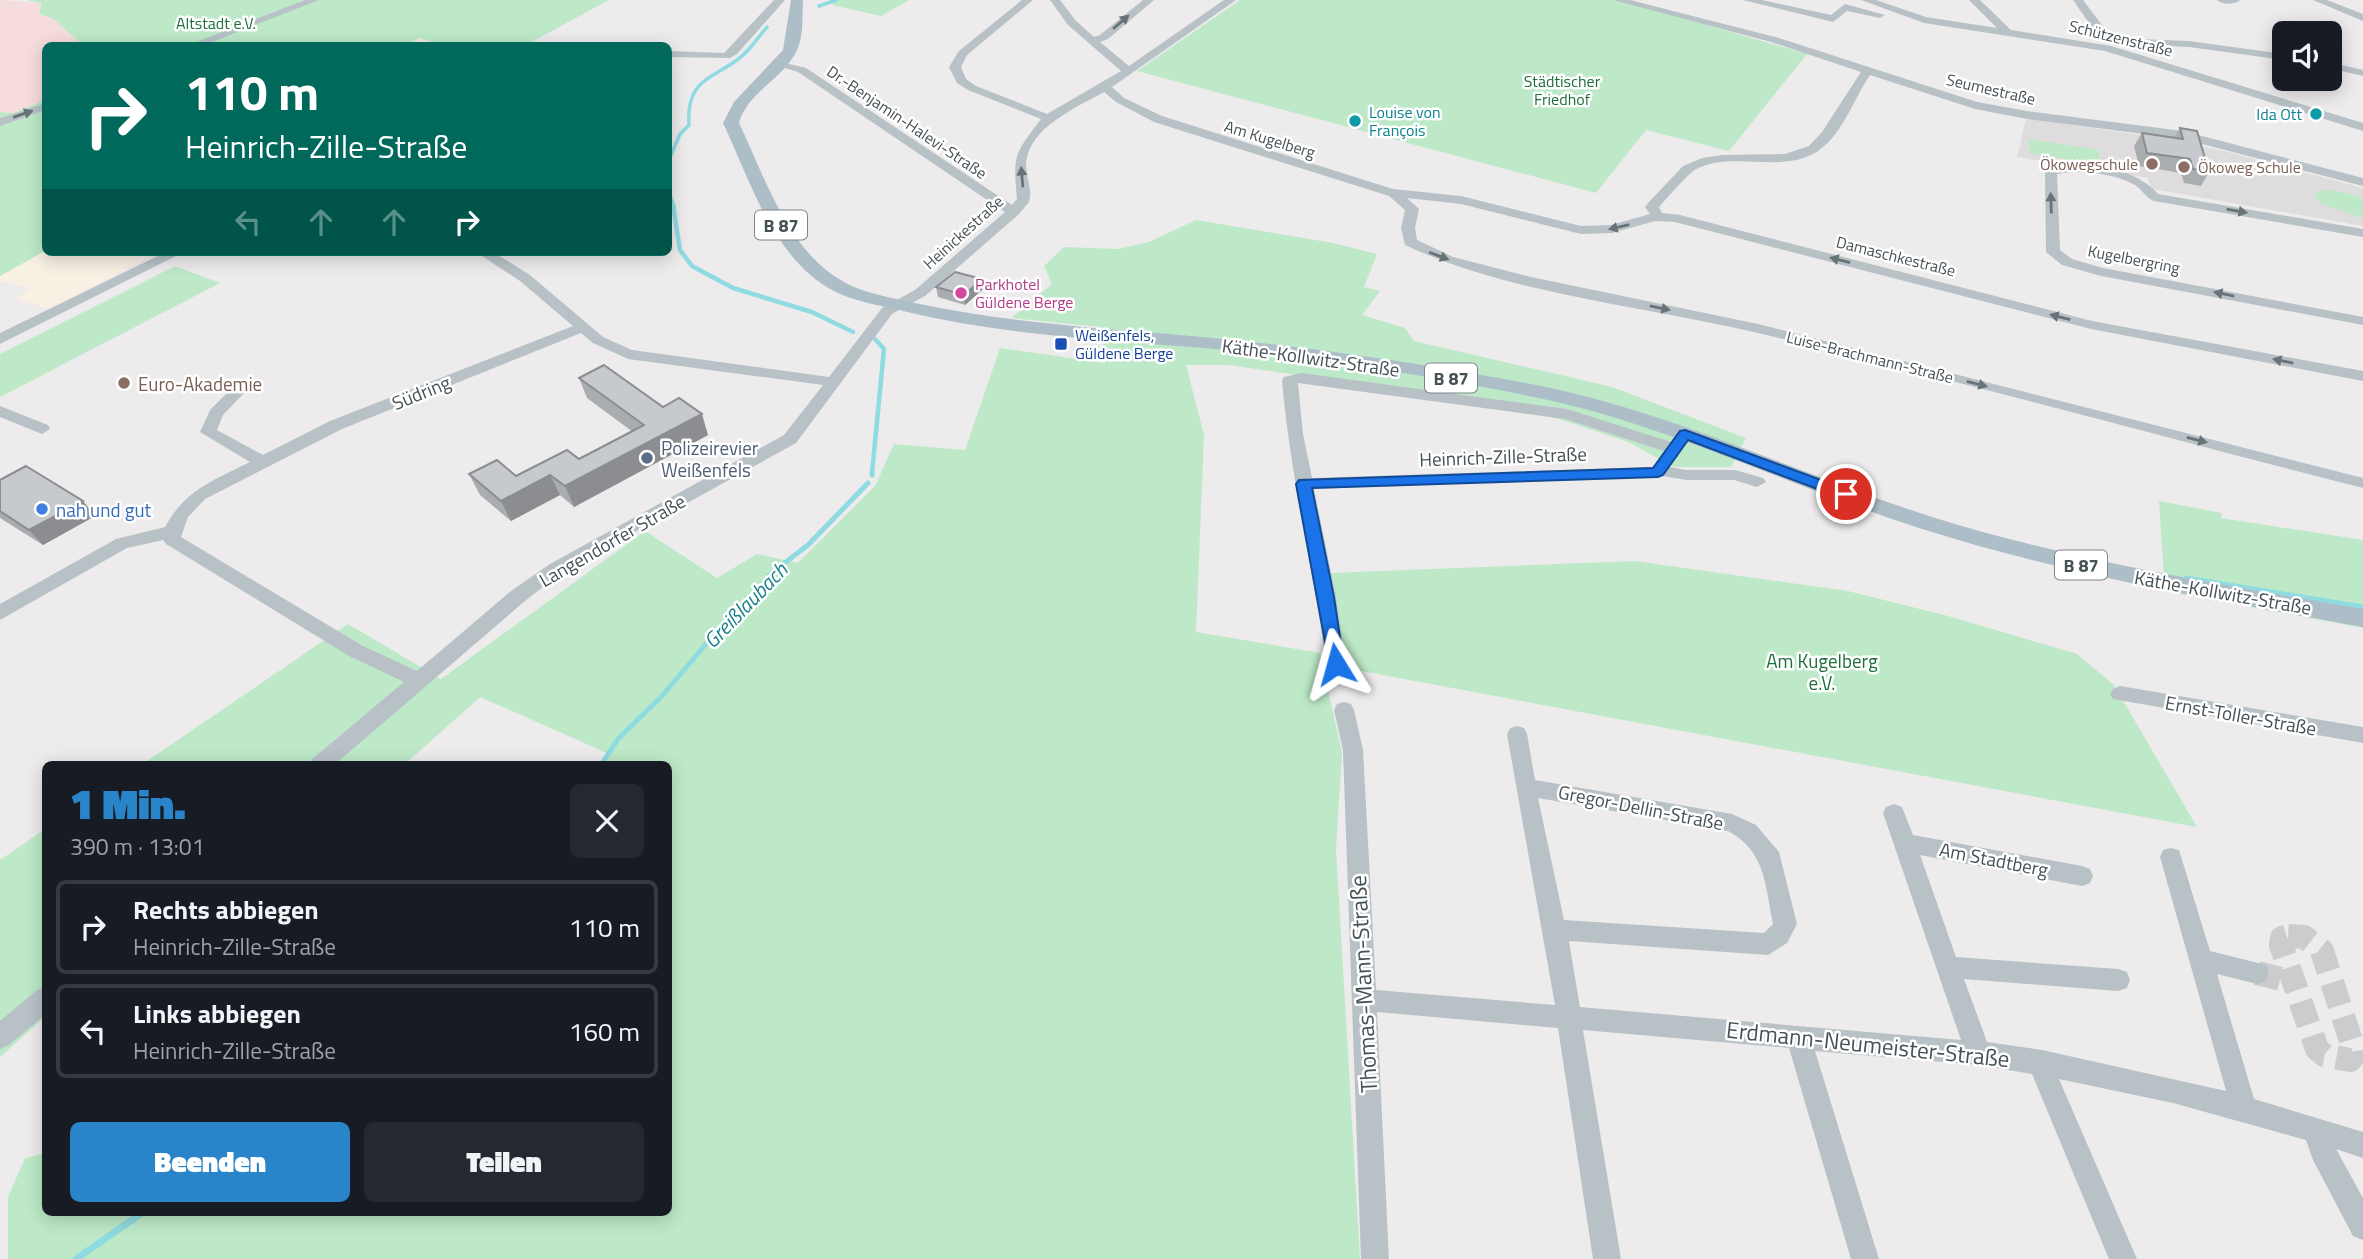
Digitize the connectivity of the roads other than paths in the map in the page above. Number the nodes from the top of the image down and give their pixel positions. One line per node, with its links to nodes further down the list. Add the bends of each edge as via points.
1 (314, 0): 23 (street)
2 (780, 0): 24 (street, via 726,56)
3 (797, 0): 26 (main road, B 87, via 793,42)
4 (1028, 0): 33 (street, via 963,53 956,67 961,81 972,88)
5 (1055, 0): 20 (street)
6 (1149, 0): 20 (street, one-way to 6, via 1104,37)
7 (1231, 0): 28 (street, Heinickestraße)
8 (1619, 0): 29 (street, Seumestraße, via 1725,21)
9 (1866, 0): 19 (street, Schützenstraße, via 1924,20)
10 (1974, 0): 19 (street)
11 (2078, 0): 22 (street)
12 (2222, 0): 13 (street)
13 (2235, 0)
14 (2318, 0): 17 (street)
15 (1746, 3): 19 (street, via 1833,19 1845,7 1856,8 1922,26)
16 (2363, 11): 17 (street)
17 (2349, 12): 18 (street)
18 (2363, 18)
19 (2006, 31): 21 (street, Schützenstraße)
20 (1091, 41): 28 (street)
21 (2073, 41): 22 (street); 35 (street, Schützenstraße)
22 (2109, 41): 25 (street, via 2189,44)
23 (202, 42)
24 (672, 54)
25 (2272, 55)
26 (781, 65): 40 (street, Dr.-Benjamin-Halevi-Straße, via 802,70); 45 (main road, B 87, via 730,119 776,216 796,253 818,274 846,290)
27 (2342, 68): 30 (street)
28 (1127, 70): 31 (street, Heinickestraße)
29 (1868, 70): 36 (street, Seumestraße, via 2000,111 2183,135); 41 (street, via 1818,146 1793,156 1713,159 1692,166 1654,202)
30 (2363, 73)
31 (1105, 87): 33 (street, Heinickestraße); 37 (street, Am Kugelberg, via 1158,119)
32 (42, 107): 34 (street, one-way to 32)
33 (1048, 118): 40 (street, Heinickestraße, one-way to 33, via 1024,199 1020,162)
34 (0, 122)
35 (2363, 127)
36 (2363, 182)
37 (1392, 193): 38 (street, Am Kugelberg); 39 (street)
38 (1435, 198): 39 (street); 41 (street, Damaschkestraße, one-way to 38, via 1612,229 1581,230 1461,200)
39 (1412, 209): 59 (street, Luise-Brachmann-Straße, one-way to 59, via 1410,242 1448,260 1758,328)
40 (1013, 212): 45 (street, Heinickestraße, via 920,293)
41 (1658, 217): 49 (street, Damaschkestraße, one-way to 41, via 2091,325 1706,225)
42 (2363, 233): 46 (street, Kugelbergring, one-way to 42, via 2067,262 2053,252 2051,172 2110,174 2140,182 2154,197)
43 (169, 256): 48 (street)
44 (489, 256): 47 (street, via 525,278)
45 (900, 304): 50 (street, Langendorfer Straße, via 887,312); 55 (main road, Käthe-Kollwitz-Straße / B 87, via 999,326 1267,349 1536,391 1576,400)
46 (2363, 321)
47 (581, 328): 50 (street, via 628,354); 56 (street, Südring, via 336,425)
48 (0, 339)
49 (2356, 375)
50 (833, 382): 65 (street, Langendorfer Straße, via 790,439 556,568)
51 (1290, 383): 55 (street, via 1301,378 1567,414); 60 (street)
52 (245, 384): 56 (street, via 216,413 208,432)
53 (0, 411): 54 (street)
54 (43, 429)
55 (1680, 441): 57 (street); 63 (main road, Käthe-Kollwitz-Straße / B 87, via 2016,550)
56 (263, 462): 61 (street, Südring, via 200,495 181,514)
57 (1659, 470): 58 (street, Heinrich-Zille-Straße, via 1686,475 1724,473); 60 (street, Heinrich-Zille-Straße)
58 (1757, 482)
59 (2363, 483)
60 (1304, 484): 64 (street)
61 (172, 532): 62 (street, via 122,543); 65 (street, via 172,540 356,651)
62 (0, 613)
63 (2363, 618)
64 (1336, 664)
65 (418, 680): 70 (street, Langendorfer Straße)
66 (2120, 694): 69 (street, Ernst-Toller-Straße)
67 (1344, 710): 81 (street, Thomas-Mann-Straße, via 1353,750)
68 (1517, 734): 71 (street, Gregor-Dellin-Straße)
69 (2363, 735)
70 (324, 761)
71 (1526, 788): 76 (street, Gregor-Dellin-Straße); 76 (street, Gregor-Dellin-Straße, via 1732,823 1748,831 1768,852 1785,924 1768,944)
72 (1894, 813): 73 (street, Am Stadtberg)
73 (1906, 843): 75 (street, Am Stadtberg); 78 (street, Am Stadtberg)
74 (2171, 857): 77 (street)
75 (2082, 876)
76 (1555, 930): 83 (street, Gregor-Dellin-Straße)
77 (2202, 960): 79 (street); 88 (street)
78 (1947, 967): 80 (street); 86 (street, Am Stadtberg)
79 (2258, 974)
80 (2118, 980)
81 (1364, 1000): 83 (street, Erdmann-Neumeister-Straße); 92 (street, Thomas-Mann-Straße)
82 (42, 1001): 85 (street)
83 (1568, 1017): 84 (street, Erdmann-Neumeister-Straße); 93 (street, Gregor-Dellin-Straße)
84 (1798, 1036): 86 (street, Erdmann-Neumeister-Straße); 94 (street)
85 (0, 1037)
86 (1978, 1053): 87 (street, Erdmann-Neumeister-Straße)
87 (2042, 1062): 88 (street, Erdmann-Neumeister-Straße, via 2142,1082); 95 (street)
88 (2245, 1110): 89 (street, Erdmann-Neumeister-Straße)
89 (2316, 1129): 90 (street, Erdmann-Neumeister-Straße); 91 (street, via 2322,1151)
90 (2363, 1145)
91 (2363, 1226)
92 (1375, 1259)
93 (1606, 1259)
94 (1865, 1259)
95 (2123, 1259)

